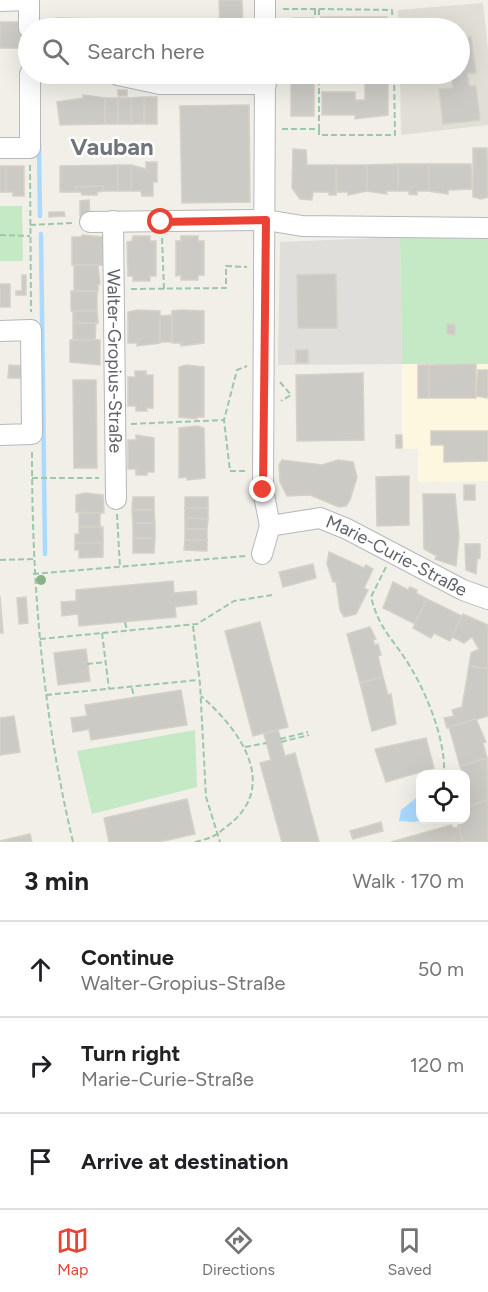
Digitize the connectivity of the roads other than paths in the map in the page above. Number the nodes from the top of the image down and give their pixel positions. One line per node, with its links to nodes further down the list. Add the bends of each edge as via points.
1 (0, 1): 2 (street, via 29,0)
2 (29, 18)
3 (30, 84): 5 (street, via 30,148)
4 (266, 84): 6 (street)
5 (0, 148)
6 (266, 220): 7 (street); 9 (street, via 302,226); 13 (street, via 263,490)
7 (112, 221): 8 (street); 12 (street, Walter-Gropius-Straße)
8 (90, 222)
9 (488, 228)
10 (0, 331): 11 (street, via 31,330 32,434)
11 (0, 435)
12 (116, 499)
13 (270, 526): 14 (street); 15 (street, Marie-Curie-Straße, via 320,518)
14 (262, 554)
15 (488, 599)

